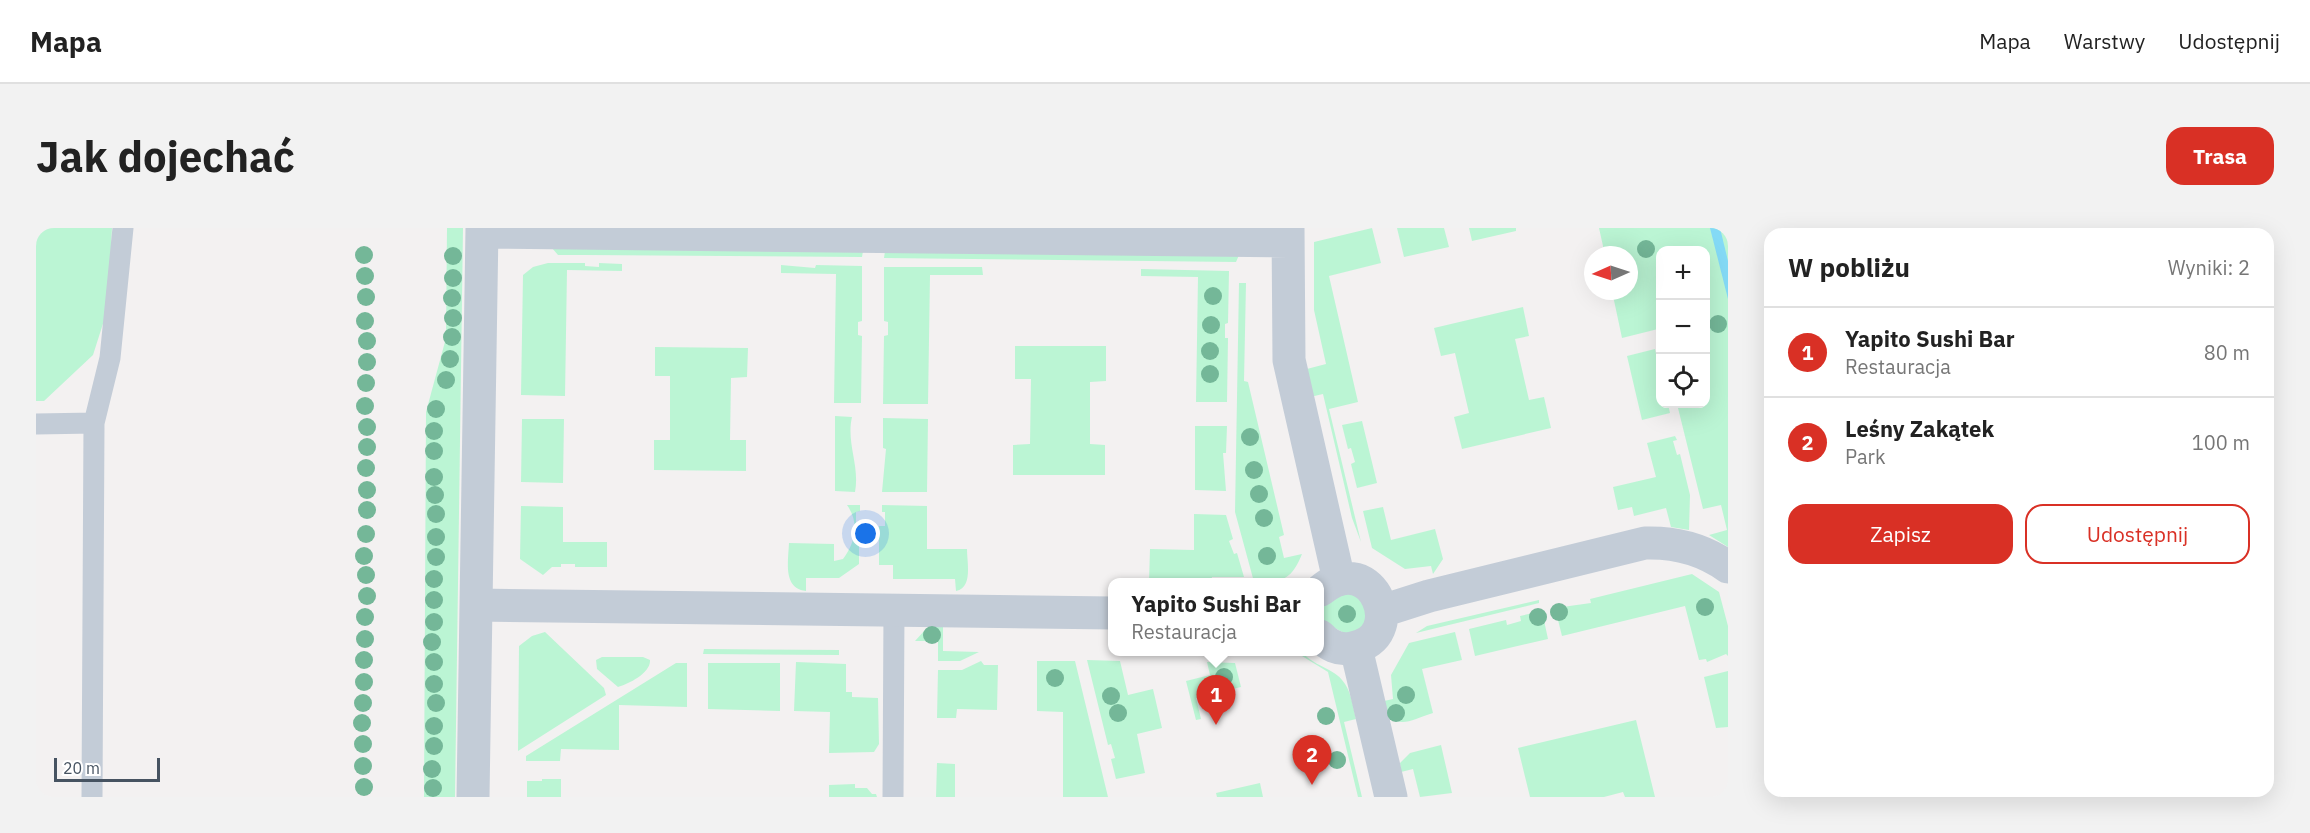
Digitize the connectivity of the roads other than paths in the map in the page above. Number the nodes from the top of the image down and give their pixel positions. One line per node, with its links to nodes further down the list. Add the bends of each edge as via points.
1 (123, 228): 4 (lane, via 110,358)
2 (482, 230): 3 (street); 8 (street)
3 (1288, 235): 7 (street, via 1289,360)
4 (94, 423): 5 (lane); 14 (lane)
5 (36, 424)
6 (1728, 567): 10 (street, via 1694,548 1645,543)
7 (1329, 585): 10 (street, via 1355,579 1377,595)
8 (476, 605): 9 (street); 15 (street)
9 (894, 609): 11 (street); 16 (lane)
10 (1382, 611): 13 (street, via 1377,633)
11 (1108, 613)
12 (1324, 639): 13 (street, via 1333,646)
13 (1356, 648): 17 (street)
14 (92, 797)
15 (473, 797)
16 (893, 797)
17 (1391, 797)

